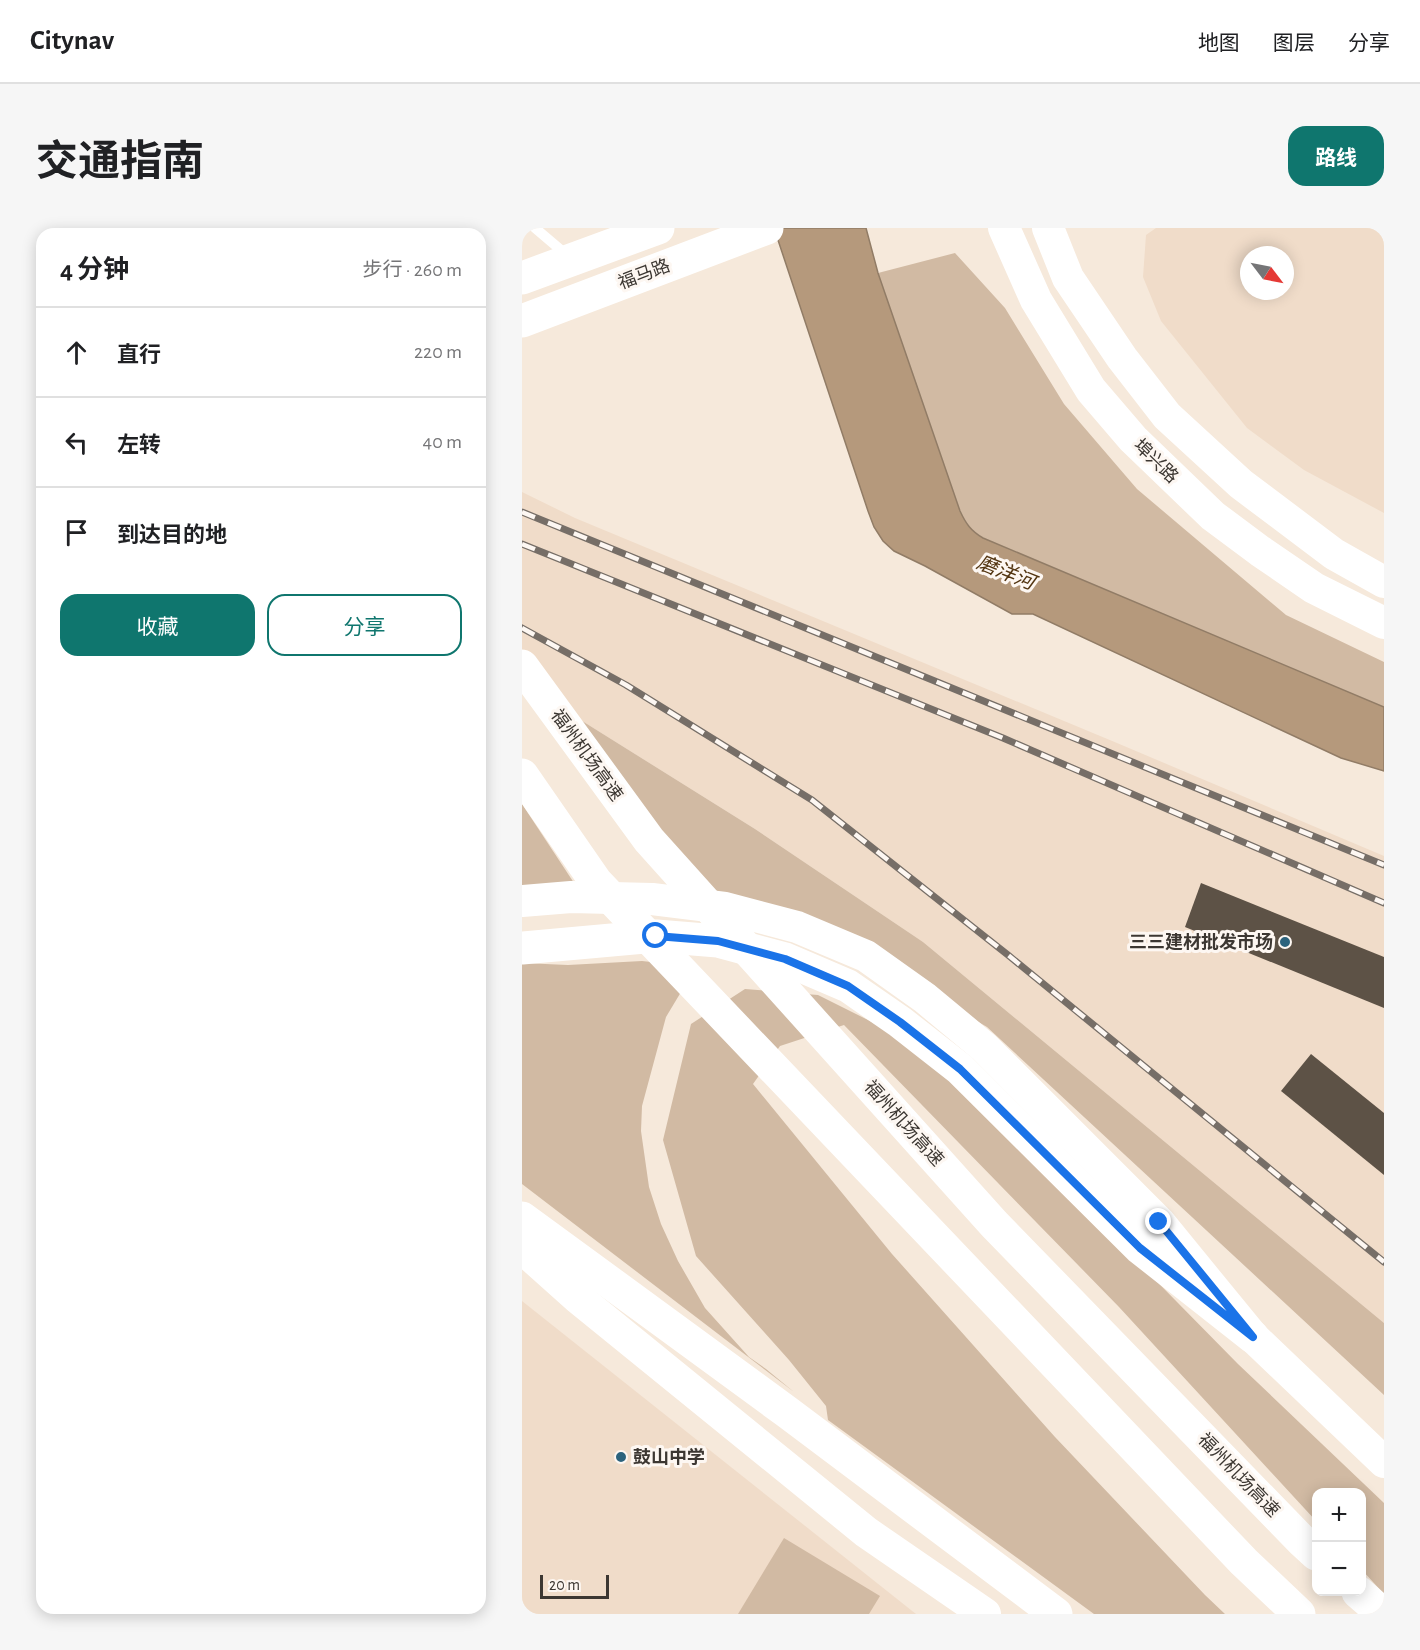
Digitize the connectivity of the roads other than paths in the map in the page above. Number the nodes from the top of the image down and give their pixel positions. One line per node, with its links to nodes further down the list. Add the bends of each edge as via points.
1 (535, 228): 6 (lane)
2 (658, 228): 6 (main road)
3 (1004, 228): 10 (main road, 埠兴路, via 1048,320 1091,390 1132,439 1213,516 1241,537 1314,588)
4 (1048, 228): 9 (main road, via 1068,278 1167,416 1241,484 1334,555)
5 (764, 229): 8 (main road, 福马路)
6 (573, 260): 7 (main road)
7 (522, 278)
8 (522, 321)
9 (1384, 582)
10 (1384, 623)
11 (522, 666): 19 (main road, 福州机场高速, via 649,840 994,1224)
12 (522, 775): 23 (main road, via 596,882 1244,1562)
13 (522, 901): 17 (main road, via 572,897 652,899 725,908 797,927 866,956 984,1047 1159,1222)
14 (522, 948): 17 (main road, via 656,936 718,941 785,959 848,986 960,1069 1140,1248)
15 (522, 1218): 22 (main road)
16 (522, 1248): 21 (main road, via 866,1532)
17 (1253, 1337): 18 (main road)
18 (1384, 1462)
19 (1312, 1549)
20 (1363, 1596): 24 (main road)
21 (985, 1614)
22 (1056, 1614)
23 (1299, 1614)
24 (1383, 1614)

